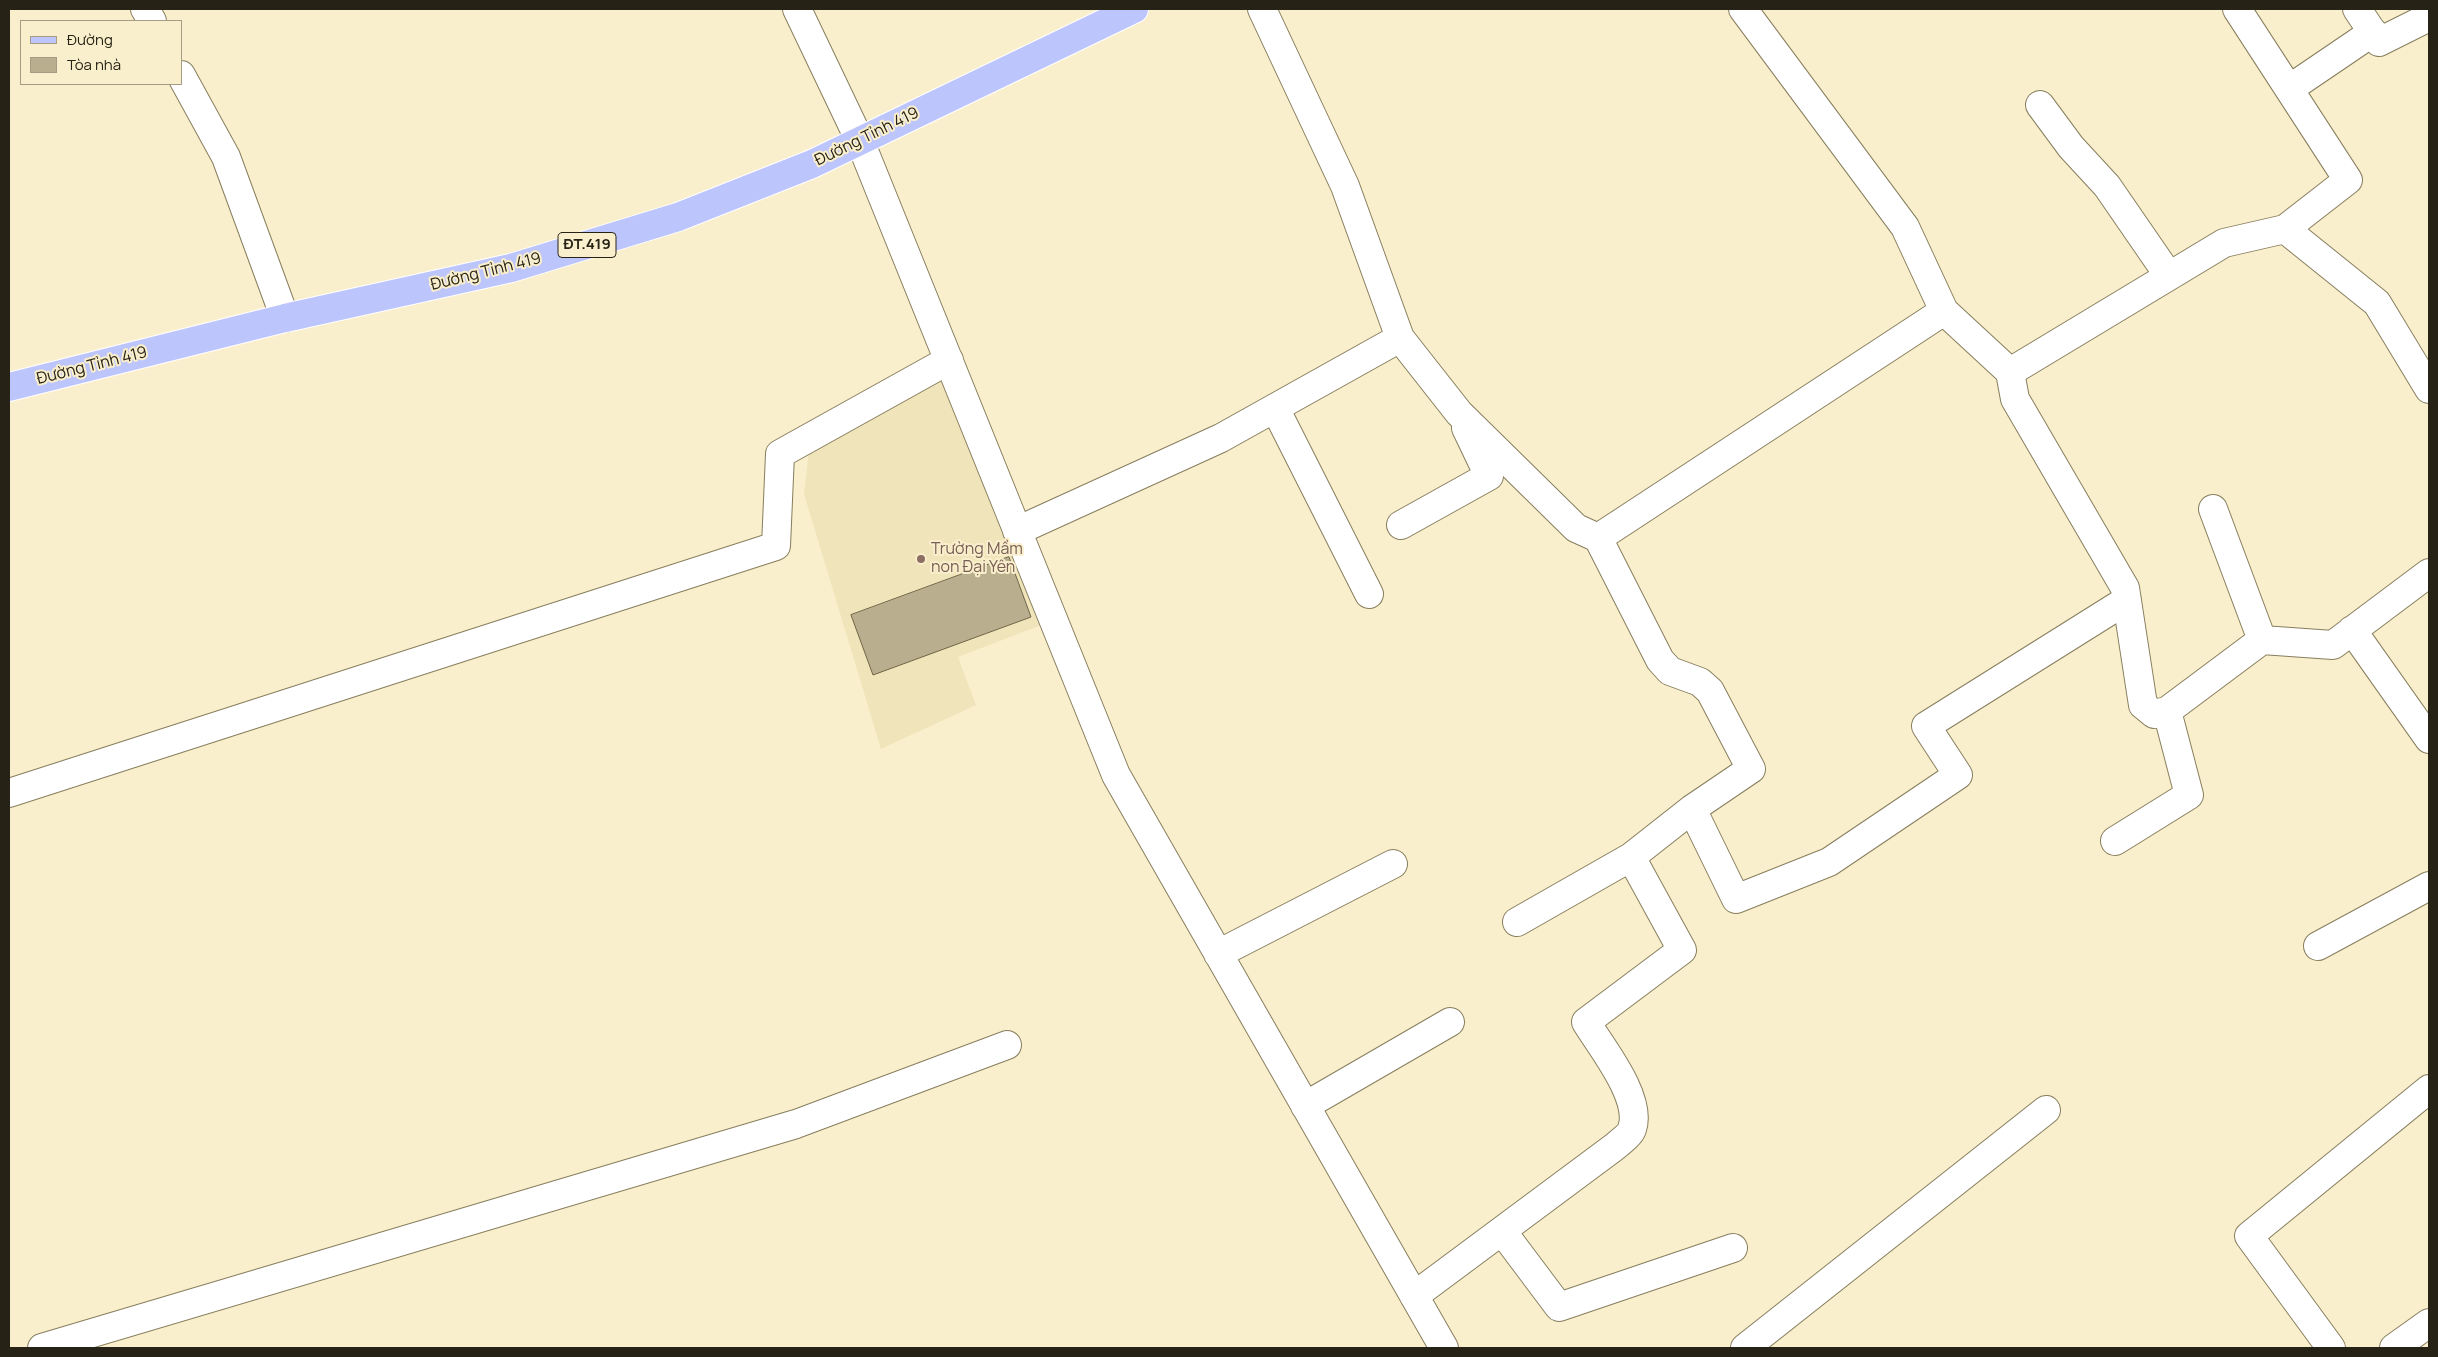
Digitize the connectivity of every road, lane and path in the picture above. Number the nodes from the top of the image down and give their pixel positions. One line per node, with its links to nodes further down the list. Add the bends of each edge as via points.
1 (145, 9): 9 (street)
2 (797, 9): 14 (street)
3 (1134, 9): 14 (main road, Đường Tỉnh 419 / ĐT.419)
4 (1262, 9): 19 (street, via 1345,186)
5 (1743, 9): 17 (street, via 1904,227)
6 (2237, 9): 12 (street)
7 (2357, 9): 10 (street)
8 (2429, 17): 10 (street, via 2380,42)
9 (151, 20)
10 (2373, 32): 12 (street)
11 (182, 77): 18 (street, via 226,157)
12 (2289, 89): 15 (street, via 2348,180)
13 (2040, 105): 16 (street, via 2071,147 2107,186)
14 (860, 141): 18 (main road, Đường Tỉnh 419 / ĐT.419, via 812,164 668,220 511,268); 20 (street)
15 (2285, 229): 16 (street, via 2224,243); 23 (street, via 2378,303)
16 (2169, 276): 21 (street)
17 (1944, 311): 21 (street); 29 (street)
18 (285, 318): 22 (main road, Đường Tỉnh 419 / ĐT.419)
19 (1400, 338): 24 (street); 25 (street)
20 (949, 360): 28 (street); 37 (street, via 780,454 776,546)
21 (2010, 372): 32 (street, via 2015,398 2125,588)
22 (9, 387)
23 (2429, 389)
24 (1275, 408): 28 (street, via 1221,438); 31 (street)
25 (1460, 413): 27 (street, via 1489,476); 29 (street, via 1576,528)
26 (2214, 509): 34 (street)
27 (1402, 524)
28 (1018, 531): 45 (street, via 1116,775)
29 (1598, 538): 38 (street, via 1660,660 1670,671 1700,682 1710,691 1751,769)
30 (2429, 573): 33 (street)
31 (1369, 594)
32 (2127, 600): 35 (street, via 2143,705 2154,714); 38 (street, via 1926,726 1958,775 1829,862 1736,899)
33 (2352, 630): 34 (street, via 2333,645); 36 (street)
34 (2262, 640): 35 (street)
35 (2168, 711): 39 (street, via 2189,796)
36 (2429, 739)
37 (9, 793)
38 (1692, 809): 40 (street)
39 (2115, 841)
40 (1631, 856): 43 (street); 51 (street, via 1682,950 1586,1022 1626,1086 1634,1110 1632,1130 1613,1148)
41 (1393, 864): 45 (street)
42 (2429, 886): 44 (street)
43 (1518, 922)
44 (2318, 946)
45 (1218, 954): 49 (street)
46 (1450, 1022): 49 (street)
47 (1007, 1045): 55 (street, via 796,1124)
48 (2429, 1089): 58 (street, via 2249,1236)
49 (1305, 1106): 53 (street)
50 (2046, 1110): 57 (street)
51 (1502, 1231): 52 (street, via 1559,1307); 53 (street)
52 (1733, 1248)
53 (1414, 1296): 56 (street)
54 (2429, 1323): 59 (street)
55 (42, 1348)
56 (1444, 1348)
57 (1746, 1348)
58 (2331, 1348)
59 (2394, 1348)

